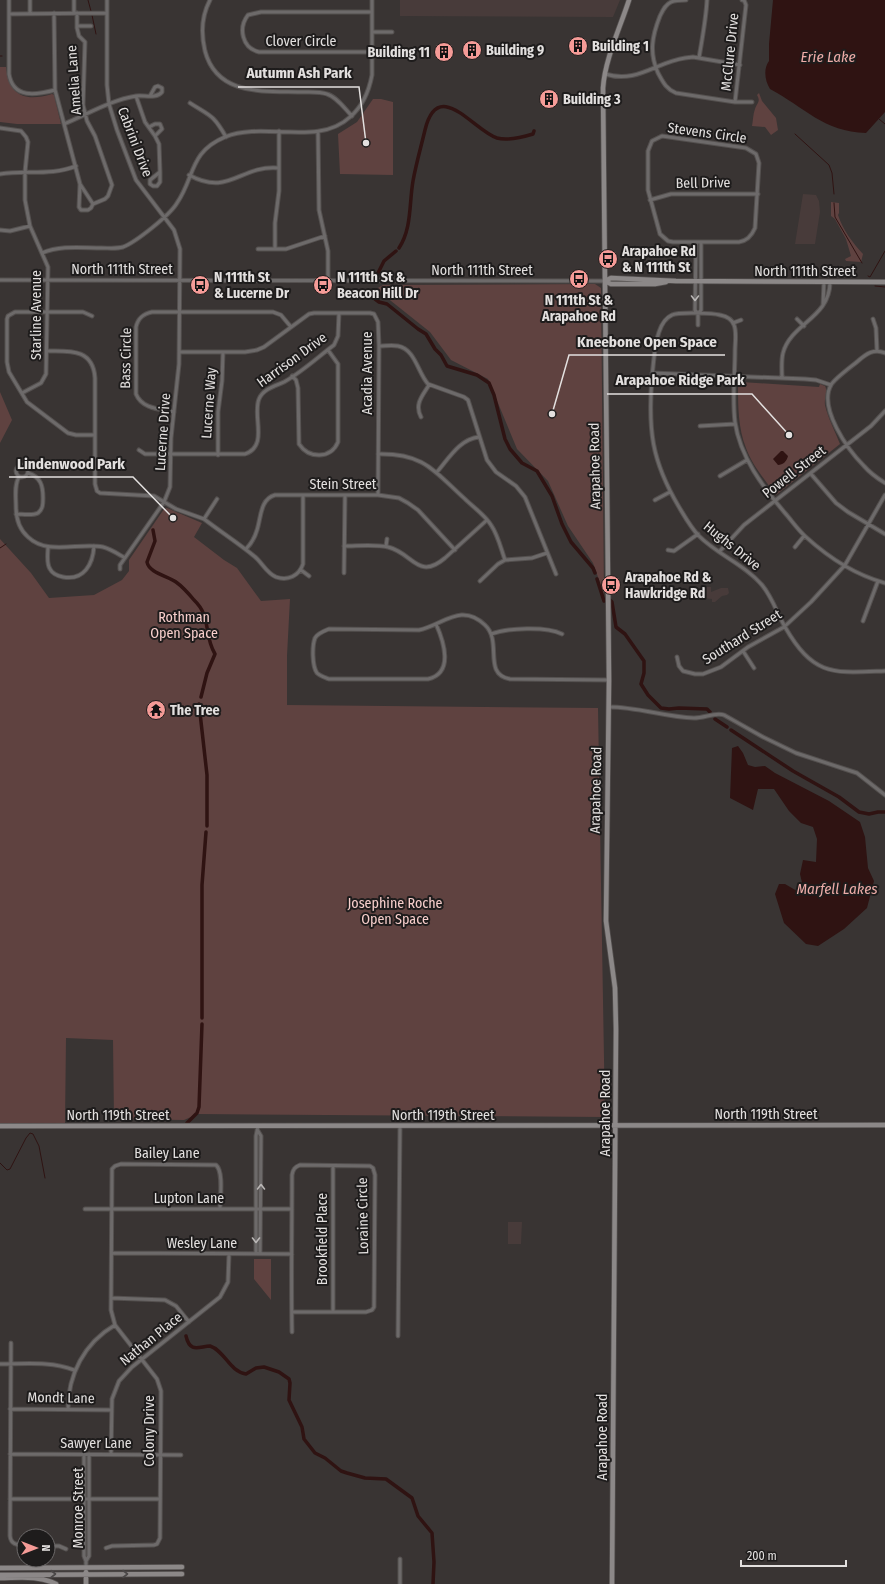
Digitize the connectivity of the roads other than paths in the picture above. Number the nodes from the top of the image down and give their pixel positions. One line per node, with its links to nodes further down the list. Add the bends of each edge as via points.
1 (9, 0): 14 (street)
2 (30, 0): 15 (street)
3 (74, 0): 12 (street, Amelia Lane)
4 (107, 0): 13 (street, Cabrini Drive)
5 (210, 0): 34 (street, via 204,13 204,48 211,64 224,79 256,91 322,92 335,98)
6 (372, 0): 11 (street)
7 (630, 0): 25 (main road, Arapahoe Road, via 612,47)
8 (686, 0): 24 (street, via 671,2 665,6 656,25 652,48)
9 (707, 0): 22 (street, via 707,17 702,32)
10 (742, 0): 23 (street, McClure Drive, via 746,5)
11 (372, 12): 19 (street); 21 (street, Clover Circle, via 261,12 248,15 243,24 243,39 252,51 259,52)
12 (76, 13): 13 (street); 16 (street); 17 (street, Amelia Lane)
13 (107, 13): 32 (street, Cabrini Drive)
14 (9, 14): 15 (street); 26 (street, via 11,84 24,93)
15 (30, 14): 16 (street)
16 (54, 14): 26 (street)
17 (77, 26): 18 (street); 33 (street, Amelia Lane, via 79,36 85,42 83,105)
18 (92, 26)
19 (372, 32): 20 (street); 21 (street)
20 (392, 32)
21 (372, 52): 34 (street, via 370,85 361,105)
22 (699, 58): 23 (street); 24 (street, via 680,58)
23 (740, 65): 29 (street, McClure Drive)
24 (656, 68): 25 (street, via 627,77 612,77); 29 (street, via 666,86 676,93)
25 (605, 74): 65 (main road, Arapahoe Road, via 602,94)
26 (55, 90): 35 (street)
27 (136, 96): 28 (street); 32 (street); 36 (street, via 142,116)
28 (150, 96)
29 (735, 102): 30 (street)
30 (752, 102)
31 (190, 103): 41 (street, via 216,120)
32 (109, 104): 33 (street); 52 (street, Cabrini Drive, via 136,180)
33 (86, 115): 35 (street); 51 (street, Amelia Lane, via 112,185 105,199)
34 (352, 116): 39 (street, via 337,127)
35 (64, 124): 42 (street)
36 (149, 127): 40 (street); 40 (street, via 160,124 162,129)
37 (0, 128): 44 (street, Starline Avenue, via 21,131 26,137 28,148)
38 (279, 131): 39 (street); 41 (street, via 248,132); 43 (street)
39 (318, 132): 55 (street, via 319,210)
40 (155, 136): 45 (street, via 160,150)
41 (226, 137): 47 (street, via 203,152)
42 (76, 166): 44 (street, via 54,172); 48 (street)
43 (278, 168): 47 (street, via 257,169 220,184); 59 (street)
44 (25, 172): 46 (street); 53 (street, Starline Avenue, via 25,200)
45 (160, 172): 45 (street, via 150,180 153,186 160,182)
46 (0, 174)
47 (189, 175): 52 (street, via 178,202)
48 (80, 184): 51 (street); 51 (street, via 81,210 88,210)
49 (758, 194): 50 (street, Bell Drive, via 671,194); 50 (street, Stevens Circle, via 759,163 755,153 746,148 662,136 649,146 648,151); 57 (street, Stevens Circle, via 755,228 743,241)
50 (650, 200): 56 (street, Stevens Circle, via 660,234 664,238 673,242)
51 (93, 204)
52 (164, 217): 60 (street, via 124,246 62,248); 63 (street, Cabrini Drive, via 174,230 178,241)
53 (30, 226): 54 (street, via 10,231); 60 (street, Starline Avenue)
54 (0, 230)
55 (326, 236): 59 (street, via 294,247); 64 (street)
56 (696, 242): 57 (street, Stevens Circle); 66 (street)
57 (701, 242): 66 (street)
58 (258, 249): 59 (street)
59 (275, 249)
60 (42, 253): 62 (street, Starline Avenue, via 48,267)
61 (0, 280): 62 (street, North 111th Street)
62 (48, 280): 63 (street, North 111th Street); 71 (street, Starline Avenue)
63 (179, 280): 64 (street, North 111th Street); 72 (street, Lucerne Drive)
64 (328, 281): 65 (street, North 111th Street)
65 (605, 281): 66 (main road, North 111th Street, via 611,284); 163 (main road, Arapahoe Road)
66 (699, 282): 67 (main road, North 111th Street); 74 (street, via 701,310); 74 (street, one-way to 74, via 695,310)
67 (824, 282): 68 (main road, North 111th Street); 70 (street)
68 (830, 282): 69 (main road, North 111th Street); 70 (street, via 830,293)
69 (885, 282)
70 (823, 305): 81 (street)
71 (48, 312): 75 (street, via 83,312); 86 (street, Starline Avenue); 96 (street, via 15,312 11,313 7,320 8,368)
72 (179, 312): 82 (street, Bass Circle, via 273,312 281,315); 87 (street, Lucerne Drive); 98 (street, Bass Circle, via 146,313 139,318 136,326 135,390 138,399 146,406)
73 (339, 313): 82 (street, Acadia Avenue, via 309,314); 83 (street, Acadia Avenue, via 374,314 378,322); 84 (street, Harrison Drive, via 338,336)
74 (698, 314): 79 (street, Hughs Drive, via 718,314); 80 (street); 90 (street, Hughs Drive, via 673,314 665,321 658,334)
75 (92, 316)
76 (797, 319): 81 (street)
77 (873, 319): 85 (street)
78 (741, 320): 79 (street)
79 (733, 323): 92 (street)
80 (698, 324)
81 (804, 326): 93 (street, via 790,338 783,352)
82 (291, 327): 88 (street, Acadia Avenue, via 257,350)
83 (379, 346): 94 (street, via 399,346 408,351); 106 (street, Acadia Avenue)
84 (328, 350): 91 (street, Harrison Drive); 91 (street, via 338,364 338,442 329,453 311,454 302,449 298,388)
85 (877, 351): 89 (street); 95 (street, via 867,353)
86 (47, 352): 96 (street, Starline Avenue, via 44,379); 102 (street, via 73,351 90,361 95,373)
87 (180, 352): 88 (street, Acadia Avenue); 98 (street, Lucerne Drive)
88 (223, 352): 108 (street, Lucerne Way, via 218,412)
89 (885, 353)
90 (652, 373): 92 (street); 116 (street, Hughs Drive, via 652,437 660,468)
91 (292, 376): 108 (street, Harrison Drive, via 266,390 259,399 258,440 253,450 245,454)
92 (734, 376): 93 (street); 100 (street)
93 (782, 378): 95 (street, via 816,380)
94 (430, 385): 99 (street, via 418,405); 103 (street, via 468,400)
95 (831, 385): 104 (street, via 828,407)
96 (22, 393): 102 (street, via 27,402 68,433)
97 (885, 411): 104 (street, Powell Street)
98 (174, 412): 107 (street, Lucerne Drive)
99 (421, 417)
100 (736, 424): 101 (street); 109 (street)
101 (700, 426)
102 (95, 435): 124 (street, via 97,491 104,494 147,495)
103 (479, 437): 110 (street, via 464,442); 142 (street, via 491,466 516,486 525,497)
104 (847, 445): 112 (street, Powell Street); 115 (street, via 864,466)
105 (139, 450): 107 (street, Harrison Drive, via 145,454)
106 (378, 454): 110 (street, via 413,458); 118 (street, Acadia Avenue)
107 (171, 455): 108 (street, Harrison Drive); 124 (street, Lucerne Drive, via 170,487)
108 (218, 455)
109 (747, 460): 114 (street); 123 (street)
110 (437, 472): 127 (street)
111 (28, 473): 113 (street, via 25,477); 113 (street, via 24,466 19,467 16,472); 125 (street, via 42,484 42,508 35,514)
112 (811, 474): 123 (street, Powell Street); 128 (street, via 836,503)
113 (19, 476): 125 (street, via 16,488)
114 (720, 476)
115 (885, 483)
116 (670, 492): 122 (street); 129 (street, Hughs Drive)
117 (303, 495): 120 (street, Stein Street); 138 (street, Stein Street, via 275,495 266,499 257,531); 147 (street)
118 (378, 495): 120 (street, Stein Street); 139 (street, Stein Street, via 399,498 410,504)
119 (885, 495): 128 (street, Southard Street)
120 (345, 496): 134 (street)
121 (217, 498): 126 (street)
122 (655, 500)
123 (775, 501): 131 (street); 141 (street, Powell Street, via 744,525)
124 (164, 502): 126 (street); 143 (street, Lucerne Drive)
125 (16, 514): 136 (street, via 19,526 25,534 38,544)
126 (204, 519): 138 (street)
127 (487, 520): 139 (street); 144 (street, via 493,528)
128 (868, 525): 130 (street); 145 (street, Southard Street)
129 (698, 534): 140 (street, via 674,551); 141 (street, Hughs Drive)
130 (885, 534)
131 (804, 536): 137 (street); 145 (street)
132 (387, 539): 135 (street)
133 (94, 546): 136 (street); 136 (street, via 94,557 84,572 79,576 66,577 50,570); 143 (street, via 104,547)
134 (344, 546): 135 (street); 148 (street)
135 (386, 546): 139 (street, via 425,567 438,564)
136 (48, 547)
137 (795, 547)
138 (246, 550): 147 (street, via 276,577 288,578)
139 (454, 550)
140 (668, 550)
141 (719, 552): 156 (street, Hughs Drive, via 742,567 762,585)
142 (547, 553): 144 (street, via 532,558); 149 (street)
143 (125, 558): 146 (street, Lucerne Drive)
144 (505, 560): 151 (street)
145 (845, 566): 152 (street); 156 (street, Southard Street)
146 (120, 569)
147 (301, 570): 150 (street)
148 (344, 573)
149 (556, 574)
150 (309, 576)
151 (480, 581)
152 (878, 581): 153 (street); 154 (street)
153 (885, 583)
154 (863, 621)
155 (436, 624): 155 (street, via 419,630 329,629 316,637 315,668 321,676 329,679 437,677 444,666 444,654 443,640); 157 (street, via 450,617 468,615 482,622)
156 (784, 627): 159 (street, Southard Street); 162 (street, Hughs Drive, via 801,651 826,670)
157 (491, 634): 158 (street, via 502,630 554,630); 163 (street, via 495,669 504,678)
158 (562, 634)
159 (743, 651): 160 (street, Southard Street, via 721,667 703,674 683,671); 161 (street)
160 (677, 657)
161 (754, 668)
162 (885, 671)
163 (609, 680): 164 (main road, Arapahoe Road)
164 (609, 707): 165 (street, via 693,718 721,714 796,753 857,773); 166 (main road, Arapahoe Road, via 606,921 615,988)
165 (885, 795)
166 (616, 1125): 167 (main road, North 119th Street); 169 (main road, North 119th Street); 225 (main road, Arapahoe Road)
167 (885, 1125)
168 (0, 1126): 170 (main road, North 119th Street)
169 (400, 1126): 170 (main road, North 119th Street); 190 (street)
170 (258, 1128): 176 (street); 177 (street, one-way to 170, via 261,1136)
171 (115, 1166): 174 (street, Colony Drive, via 112,1173); 175 (street, Bailey Lane, via 212,1164 219,1167 221,1174)
172 (333, 1166): 178 (street, Loraine Circle, via 300,1165 294,1168); 186 (street, Brookfield Place); 186 (street, Loraine Circle, via 367,1166 373,1168 375,1175 374,1307 366,1312)
173 (85, 1209): 174 (street, Lupton Lane)
174 (112, 1209): 175 (street, Lupton Lane); 179 (street, Colony Drive)
175 (220, 1209): 176 (street, Lupton Lane)
176 (256, 1209): 177 (street, Lupton Lane); 181 (street, one-way to 181)
177 (261, 1209): 178 (street, Lupton Lane); 182 (street)
178 (292, 1209): 183 (street, Loraine Circle)
179 (112, 1253): 180 (street, Wesley Lane); 184 (street, Colony Drive)
180 (229, 1254): 181 (street, Wesley Lane); 187 (street, Nathan Place, via 228,1282 224,1293)
181 (256, 1254): 182 (street, Wesley Lane)
182 (260, 1254): 183 (street, Wesley Lane)
183 (292, 1254): 185 (street, Loraine Circle)
184 (111, 1298): 187 (street, via 165,1300 176,1306); 188 (street, Colony Drive)
185 (292, 1312): 186 (street, Loraine Circle); 189 (street, Loraine Circle)
186 (333, 1312)
187 (189, 1322): 192 (street, Nathan Place)
188 (115, 1325): 192 (street, Colony Drive); 195 (street, via 90,1345)
189 (292, 1332)
190 (398, 1336)
191 (11, 1343): 194 (street)
192 (142, 1360): 198 (street, Nathan Place, via 119,1381 113,1395); 203 (street, Colony Drive, via 159,1384)
193 (0, 1364): 194 (street)
194 (11, 1364): 195 (street, via 51,1364); 196 (street)
195 (74, 1370): 197 (street)
196 (10, 1409): 197 (street, Mondt Lane); 199 (street)
197 (68, 1409): 198 (street, Mondt Lane)
198 (111, 1410): 202 (street, Nathan Place)
199 (10, 1454): 200 (street, Sawyer Lane); 205 (street)
200 (84, 1454): 201 (street, Sawyer Lane); 206 (street, Monroe Street)
201 (89, 1454): 202 (street, Sawyer Lane); 207 (street, Monroe Street)
202 (111, 1454): 203 (street, Sawyer Lane)
203 (161, 1455): 204 (street, Sawyer Lane); 208 (street, Colony Drive)
204 (181, 1455)
205 (10, 1499): 206 (street); 209 (street, via 10,1536 12,1542)
206 (84, 1499): 207 (street); 214 (street, Monroe Street)
207 (89, 1499): 208 (street); 214 (street, Monroe Street, via 89,1556)
208 (160, 1500): 211 (street, Colony Drive, via 160,1538 157,1544)
209 (16, 1544)
210 (56, 1546): 212 (street)
211 (106, 1548)
212 (66, 1549)
213 (400, 1559): 224 (street)
214 (86, 1561): 217 (street, Monroe Street)
215 (182, 1567): 217 (main road)
216 (0, 1568): 217 (main road)
217 (86, 1568): 218 (main road, Monroe Street)
218 (86, 1574): 219 (main road, one-way to 219); 220 (main road, one-way to 218); 223 (main road, Monroe Street)
219 (182, 1574)
220 (0, 1575)
221 (0, 1578): 222 (main road, via 37,1578)
222 (56, 1584)
223 (86, 1584)
224 (400, 1584)
225 (612, 1584)

